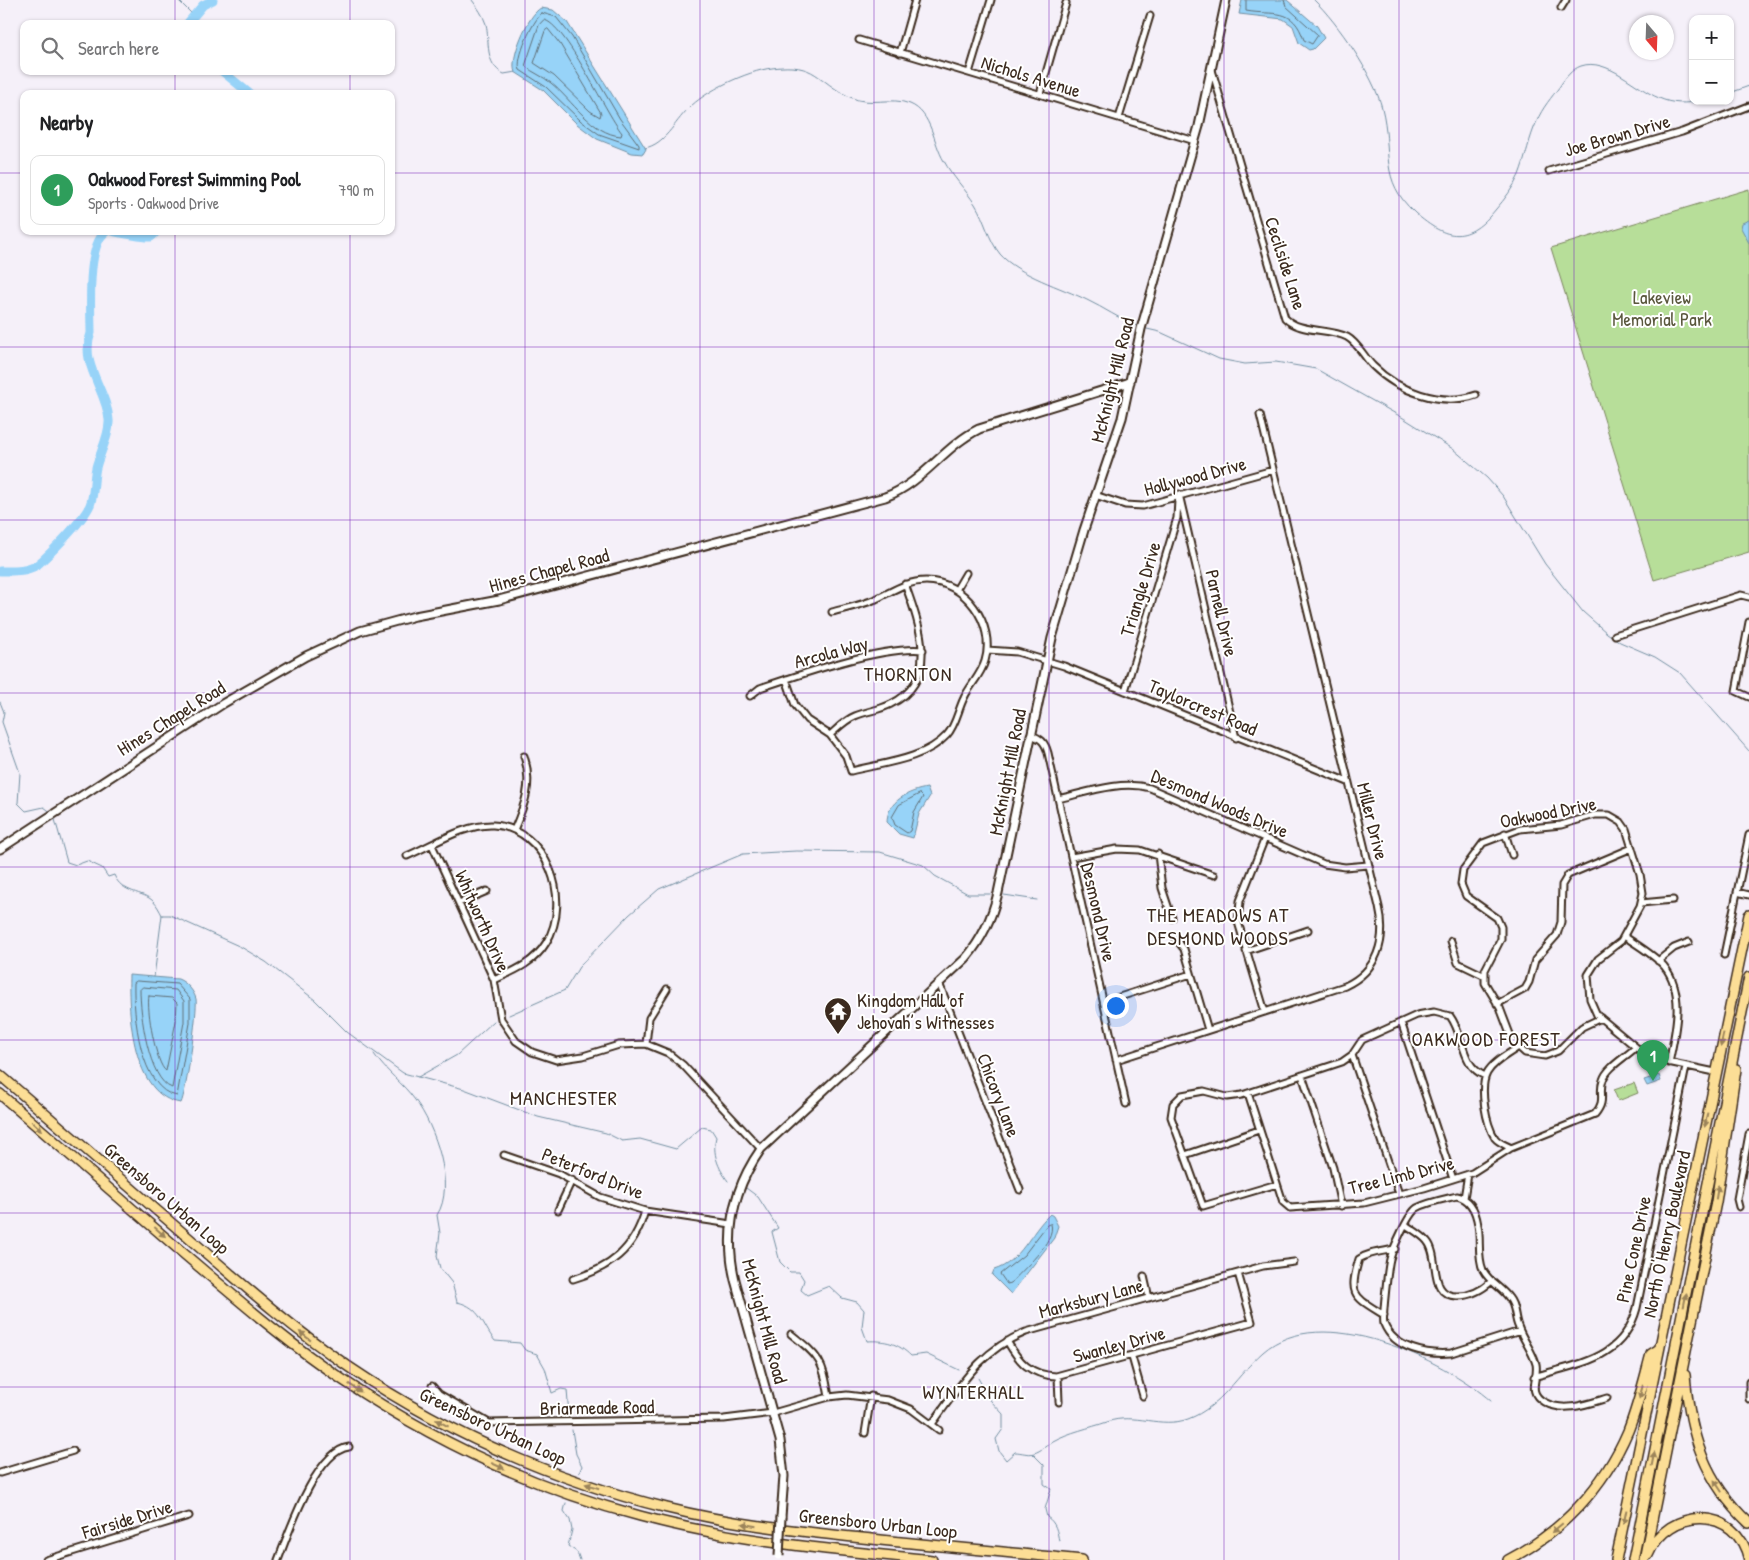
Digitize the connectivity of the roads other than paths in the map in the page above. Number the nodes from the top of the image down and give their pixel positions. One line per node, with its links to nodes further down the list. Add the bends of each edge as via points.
1 (914, 0): 9 (street)
2 (990, 0): 11 (street)
3 (1226, 0): 10 (street, McKnight Mill Road)
4 (1566, 0): 6 (street)
5 (1066, 3): 12 (street)
6 (1561, 8)
7 (1150, 16): 14 (street)
8 (859, 40): 9 (street, Nichols Avenue)
9 (900, 53): 11 (street, Nichols Avenue)
10 (1212, 70): 15 (street, McKnight Mill Road); 18 (street, Cecilside Lane, via 1285,318 1293,324 1346,336 1378,370 1410,390 1444,400)
11 (969, 73): 12 (street, Nichols Avenue)
12 (1040, 94): 14 (street, Nichols Avenue)
13 (1749, 106): 16 (street, Joe Brown Drive, via 1682,132)
14 (1119, 118): 15 (street, Nichols Avenue)
15 (1195, 140): 17 (street, McKnight Mill Road, via 1145,315)
16 (1549, 171)
17 (1130, 382): 22 (street, McKnight Mill Road, via 1122,418); 49 (street, Hines Chapel Road, via 979,429 961,440 911,485 885,497 521,595 360,631 306,656 224,703)
18 (1476, 395)
19 (1260, 415): 20 (street, Miller Drive)
20 (1273, 470): 21 (street, Hollywood Drive); 41 (street, Miller Drive)
21 (1179, 494): 22 (street, Hollywood Drive, via 1137,506); 34 (street, Triangle Drive, via 1177,518); 39 (street, Parnell Drive)
22 (1096, 495): 32 (street, McKnight Mill Road)
23 (966, 572): 25 (street)
24 (905, 584): 25 (street, via 927,581); 27 (street, via 870,601); 30 (street)
25 (956, 590): 31 (street, via 979,614)
26 (1749, 597): 29 (street, via 1741,596)
27 (832, 612)
28 (1749, 622): 36 (street, via 1736,691)
29 (1615, 635)
30 (923, 650): 33 (street, Arcola Way, via 909,649 866,657); 37 (street, via 921,667 907,693 892,704 853,716)
31 (987, 650): 32 (street, Taylorcrest Road, via 1017,652); 37 (street, via 981,672 967,692 953,726 946,736 917,754 851,771 846,756)
32 (1046, 660): 34 (street, Taylorcrest Road); 38 (street, McKnight Mill Road)
33 (786, 679): 35 (street, Arcola Way, via 760,688); 37 (street, via 795,705 807,720)
34 (1124, 691): 39 (street, Taylorcrest Road)
35 (750, 696)
36 (1749, 697)
37 (830, 734)
38 (1030, 735): 42 (street, Desmond Drive, via 1046,744); 76 (street, McKnight Mill Road, via 992,916 974,948)
39 (1236, 738): 41 (street, Taylorcrest Road)
40 (524, 756): 43 (street, via 529,790)
41 (1348, 782): 54 (street, Miller Drive)
42 (1058, 799): 46 (street, Desmond Woods Drive, via 1116,786 1138,785); 53 (street, Desmond Drive)
43 (514, 830): 47 (street, via 494,825 480,826); 75 (street, via 537,846 546,859 554,882 557,910 554,928 536,956)
44 (1505, 833): 48 (street, Oakwood Drive, via 1604,815 1622,822); 51 (street); 73 (street, Oakwood Drive, via 1480,846 1461,878 1466,896 1497,918 1501,927 1501,938 1486,965)
45 (1749, 835): 57 (street)
46 (1265, 838): 54 (street, Desmond Woods Drive, via 1335,867); 69 (street, via 1240,901 1238,922)
47 (432, 845): 52 (street); 60 (street, Whitworth Drive)
48 (1632, 848): 61 (street, Oakwood Drive, via 1643,886); 80 (street, via 1568,875 1562,885 1561,922 1557,936 1534,960 1525,989)
49 (0, 849)
50 (1158, 854): 53 (street, via 1117,849); 55 (street); 63 (street, via 1162,888)
51 (1512, 855)
52 (407, 856)
53 (1071, 857): 79 (street, Desmond Drive)
54 (1368, 865): 81 (street, Miller Drive, via 1383,932 1370,968 1345,986)
55 (1214, 875)
56 (487, 891): 60 (street)
57 (1737, 892): 58 (street); 70 (street)
58 (1749, 895)
59 (1673, 900): 61 (street)
60 (459, 903): 75 (street, Whitworth Drive)
61 (1641, 903): 65 (street, Oakwood Drive)
62 (1749, 915): 92 (highway, North O'Henry Boulevard, one-way to 92)
63 (1172, 918)
64 (1308, 930): 69 (street)
65 (1624, 936): 71 (street); 82 (street, Oakwood Drive, via 1598,959 1588,975 1590,999)
66 (1175, 938): 72 (street, via 1181,943)
67 (1452, 942): 73 (street, via 1458,964)
68 (1689, 942): 71 (street, via 1674,948)
69 (1246, 951): 81 (street)
70 (1724, 955)
71 (1658, 961): 90 (street, via 1670,978 1678,1009)
72 (1191, 974): 79 (street); 84 (street)
73 (1485, 976): 80 (street)
74 (1749, 977): 78 (highway, North O'Henry Boulevard)
75 (494, 980): 85 (street, Whitworth Drive, via 498,1009 505,1027 523,1047 544,1057 568,1060 619,1045)
76 (939, 983): 102 (street, McKnight Mill Road); 109 (street, Chicory Lane)
77 (667, 990): 85 (street, via 649,1018)
78 (1746, 990): 131 (highway, one-way to 78, via 1716,1202); 158 (highway, North O'Henry Boulevard, one-way to 78)
79 (1104, 1002): 89 (street, Desmond Drive)
80 (1498, 1004): 86 (street)
81 (1265, 1012): 84 (street, Miller Drive)
82 (1601, 1018): 86 (street, via 1582,1027 1558,1052 1534,1056); 87 (street, Oakwood Drive)
83 (1401, 1022): 88 (street, via 1362,1040); 95 (street, via 1432,1012 1450,1016 1470,1065); 106 (street)
84 (1208, 1030): 89 (street, Miller Drive)
85 (646, 1044): 102 (street, Whitworth Drive, via 668,1053 683,1065)
86 (1517, 1048): 95 (street, via 1494,1064)
87 (1635, 1048): 90 (street, Oakwood Drive, via 1649,1058); 101 (street, Tree Limb Drive, via 1606,1074 1602,1102 1595,1114)
88 (1352, 1055): 94 (street, via 1342,1062); 110 (street)
89 (1116, 1060): 98 (street, Desmond Drive)
90 (1669, 1063): 91 (street, Oakwood Drive)
91 (1686, 1067): 92 (street, Oakwood Drive); 133 (street, Pine Cone Drive, via 1632,1325 1623,1339 1607,1353)
92 (1715, 1072): 129 (highway, North O'Henry Boulevard, one-way to 129)
93 (0, 1075): 155 (highway, Greensboro Urban Loop, one-way to 93, via 790,1530 716,1519 619,1495 503,1452 400,1399 310,1340)
94 (1302, 1075): 96 (street); 112 (street)
95 (1485, 1076): 101 (street, via 1483,1101 1492,1132 1498,1142)
96 (1248, 1093): 99 (street); 104 (street, via 1227,1097 1200,1091 1176,1099 1171,1116)
97 (0, 1094): 154 (highway, Greensboro Urban Loop, one-way to 154, via 302,1351 378,1403 459,1448 567,1494 664,1522 762,1542)
98 (1126, 1104)
99 (1259, 1130): 104 (street); 108 (street)
100 (1749, 1134): 113 (street, via 1737,1199)
101 (1512, 1148): 105 (street, Tree Limb Drive)
102 (760, 1149): 116 (street, McKnight Mill Road, via 741,1182)
103 (504, 1155): 107 (street, Peterford Drive)
104 (1185, 1155): 108 (street, via 1203,1206)
105 (1468, 1174): 106 (street, Tree Limb Drive); 111 (street)
106 (1453, 1179): 110 (street, Tree Limb Drive)
107 (572, 1180): 114 (street); 115 (street, Peterford Drive, via 600,1197)
108 (1277, 1184): 112 (street, Tree Limb Drive, via 1283,1202 1290,1208)
109 (1020, 1190)
110 (1399, 1194): 112 (street, Tree Limb Drive)
111 (1464, 1198): 117 (street, via 1452,1197 1416,1209); 123 (street, via 1473,1208 1483,1270)
112 (1341, 1206)
113 (1739, 1207)
114 (558, 1210)
115 (645, 1211): 116 (street, Peterford Drive); 122 (street, via 636,1235 618,1258)
116 (731, 1224): 142 (street, McKnight Mill Road, via 732,1267)
117 (1406, 1225): 118 (street); 123 (street, via 1428,1242 1444,1293 1464,1296 1482,1290)
118 (1395, 1249): 125 (street, via 1390,1260); 125 (street, via 1370,1252 1358,1259 1355,1273 1353,1290 1356,1297)
119 (1294, 1262): 120 (street, Marksbury Lane)
120 (1238, 1273): 124 (street, Marksbury Lane); 130 (street, Swanley Drive, via 1252,1322)
121 (1144, 1276): 124 (street)
122 (573, 1279)
123 (1492, 1281): 126 (street, via 1509,1297)
124 (1149, 1298): 128 (street, Marksbury Lane, via 1026,1332)
125 (1384, 1315): 126 (street, via 1384,1325 1402,1344 1442,1354)
126 (1520, 1331): 133 (street, via 1536,1364)
127 (791, 1334): 138 (street, via 819,1359)
128 (1007, 1341): 132 (street, Swanley Drive, via 1024,1366 1035,1373); 143 (street, Marksbury Lane, via 990,1351 975,1366)
129 (1659, 1349): 156 (highway, one-way to 156, via 1651,1354 1629,1430 1599,1483 1558,1527); 157 (highway, North O'Henry Boulevard, one-way to 157)
130 (1132, 1357): 132 (street, Swanley Drive); 137 (street)
131 (1684, 1365): 150 (highway, one-way to 131, via 1721,1491 1699,1451 1690,1419); 159 (highway)
132 (1058, 1376): 141 (street)
133 (1534, 1377): 139 (street, via 1533,1387 1544,1402 1578,1407)
134 (1749, 1382): 140 (street)
135 (432, 1386): 142 (street, Briarmeade Road, via 439,1394 490,1423 678,1421)
136 (871, 1396): 138 (street, Briarmeade Road, via 847,1394); 143 (street, Briarmeade Road, via 911,1409); 145 (street)
137 (1143, 1396)
138 (829, 1397): 142 (street, Briarmeade Road)
139 (1607, 1398)
140 (1749, 1399)
141 (1059, 1402)
142 (773, 1413): 151 (street, McKnight Mill Road, bridge, via 784,1463)
143 (932, 1424): 144 (street, Briarmeade Road)
144 (939, 1430)
145 (865, 1433)
146 (349, 1447): 153 (street, via 340,1450 316,1475 301,1502)
147 (73, 1451): 148 (street)
148 (0, 1474)
149 (189, 1516): 152 (street, Fairside Drive)
150 (1749, 1523)
151 (778, 1558)
152 (46, 1560)
153 (278, 1560)
154 (932, 1560)
155 (1082, 1560)
156 (1508, 1560)
157 (1616, 1560)
158 (1633, 1560)
159 (1645, 1560): 160 (highway, via 1655,1540 1665,1530 1677,1522 1697,1518 1718,1522 1730,1529 1743,1544)
160 (1749, 1560)

